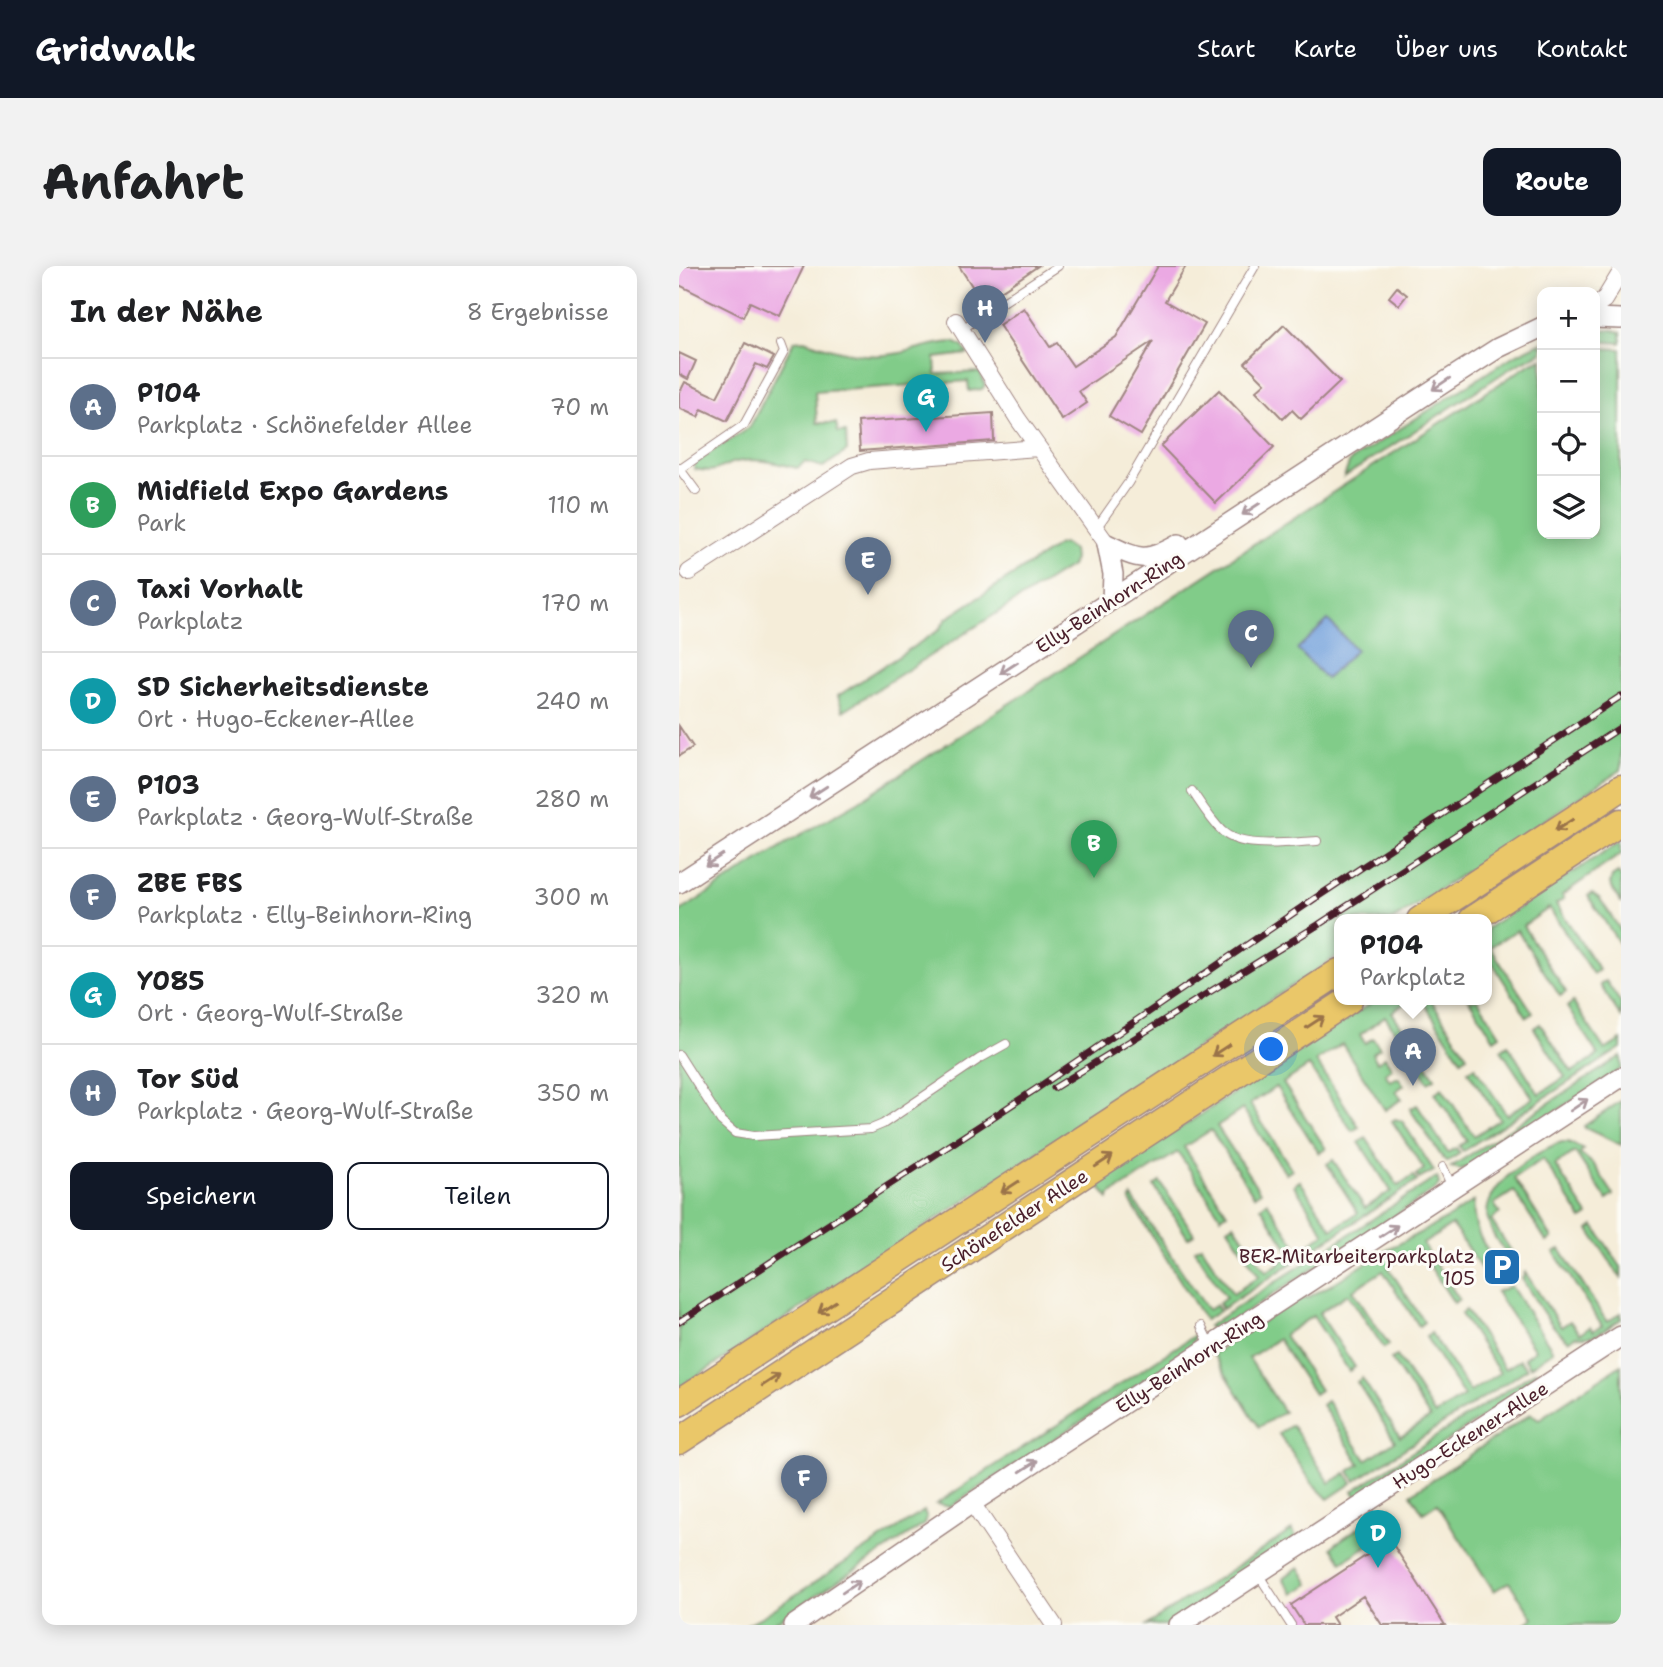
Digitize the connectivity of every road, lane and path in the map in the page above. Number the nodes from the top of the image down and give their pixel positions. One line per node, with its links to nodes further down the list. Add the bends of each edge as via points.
1 (1058, 266): 7 (lane)
2 (1255, 266): 14 (lane)
3 (1621, 272): 4 (street)
4 (1600, 303)
5 (1600, 318): 6 (street)
6 (1621, 319)
7 (959, 325): 10 (street)
8 (1537, 329): 13 (street, Elly-Beinhorn-Ring, one-way to 13, via 1498,348)
9 (781, 344): 11 (lane, via 784,352 744,425)
10 (1038, 449): 14 (street); 15 (street, via 852,466)
11 (679, 469): 12 (lane)
12 (696, 491)
13 (1209, 536): 14 (street, via 1194,536 1151,557 1135,558); 16 (street, Elly-Beinhorn-Ring)
14 (1101, 537): 16 (street, via 1113,574)
15 (688, 572)
16 (1112, 600): 21 (street, Elly-Beinhorn-Ring, one-way to 21)
17 (1621, 788): 22 (highway, one-way to 22)
18 (1192, 791): 20 (lane, via 1223,832 1234,838)
19 (1621, 822): 23 (highway)
20 (1317, 841)
21 (679, 883)
22 (1429, 914)
23 (1481, 914)
24 (1334, 975): 34 (highway, Schönefelder Allee, one-way to 34)
25 (1341, 1005): 35 (highway, Schönefelder Allee, one-way to 25)
26 (1006, 1044): 27 (lane, via 871,1129 754,1136 735,1133 721,1121)
27 (679, 1055)
28 (1621, 1077): 30 (street, Elly-Beinhorn-Ring, one-way to 28)
29 (1443, 1167): 30 (lane)
30 (1453, 1189): 33 (street, Elly-Beinhorn-Ring, one-way to 30)
31 (1201, 1326): 33 (lane)
32 (1621, 1336): 37 (street, Hugo-Eckener-Allee)
33 (1212, 1347): 36 (street, Elly-Beinhorn-Ring, one-way to 33)
34 (679, 1403)
35 (679, 1441)
36 (972, 1503): 38 (street, Elly-Beinhorn-Ring, one-way to 36); 39 (street)
37 (1258, 1574): 40 (street, Hugo-Eckener-Allee); 41 (lane)
38 (794, 1625)
39 (1053, 1625)
40 (1179, 1625)
41 (1291, 1625)

